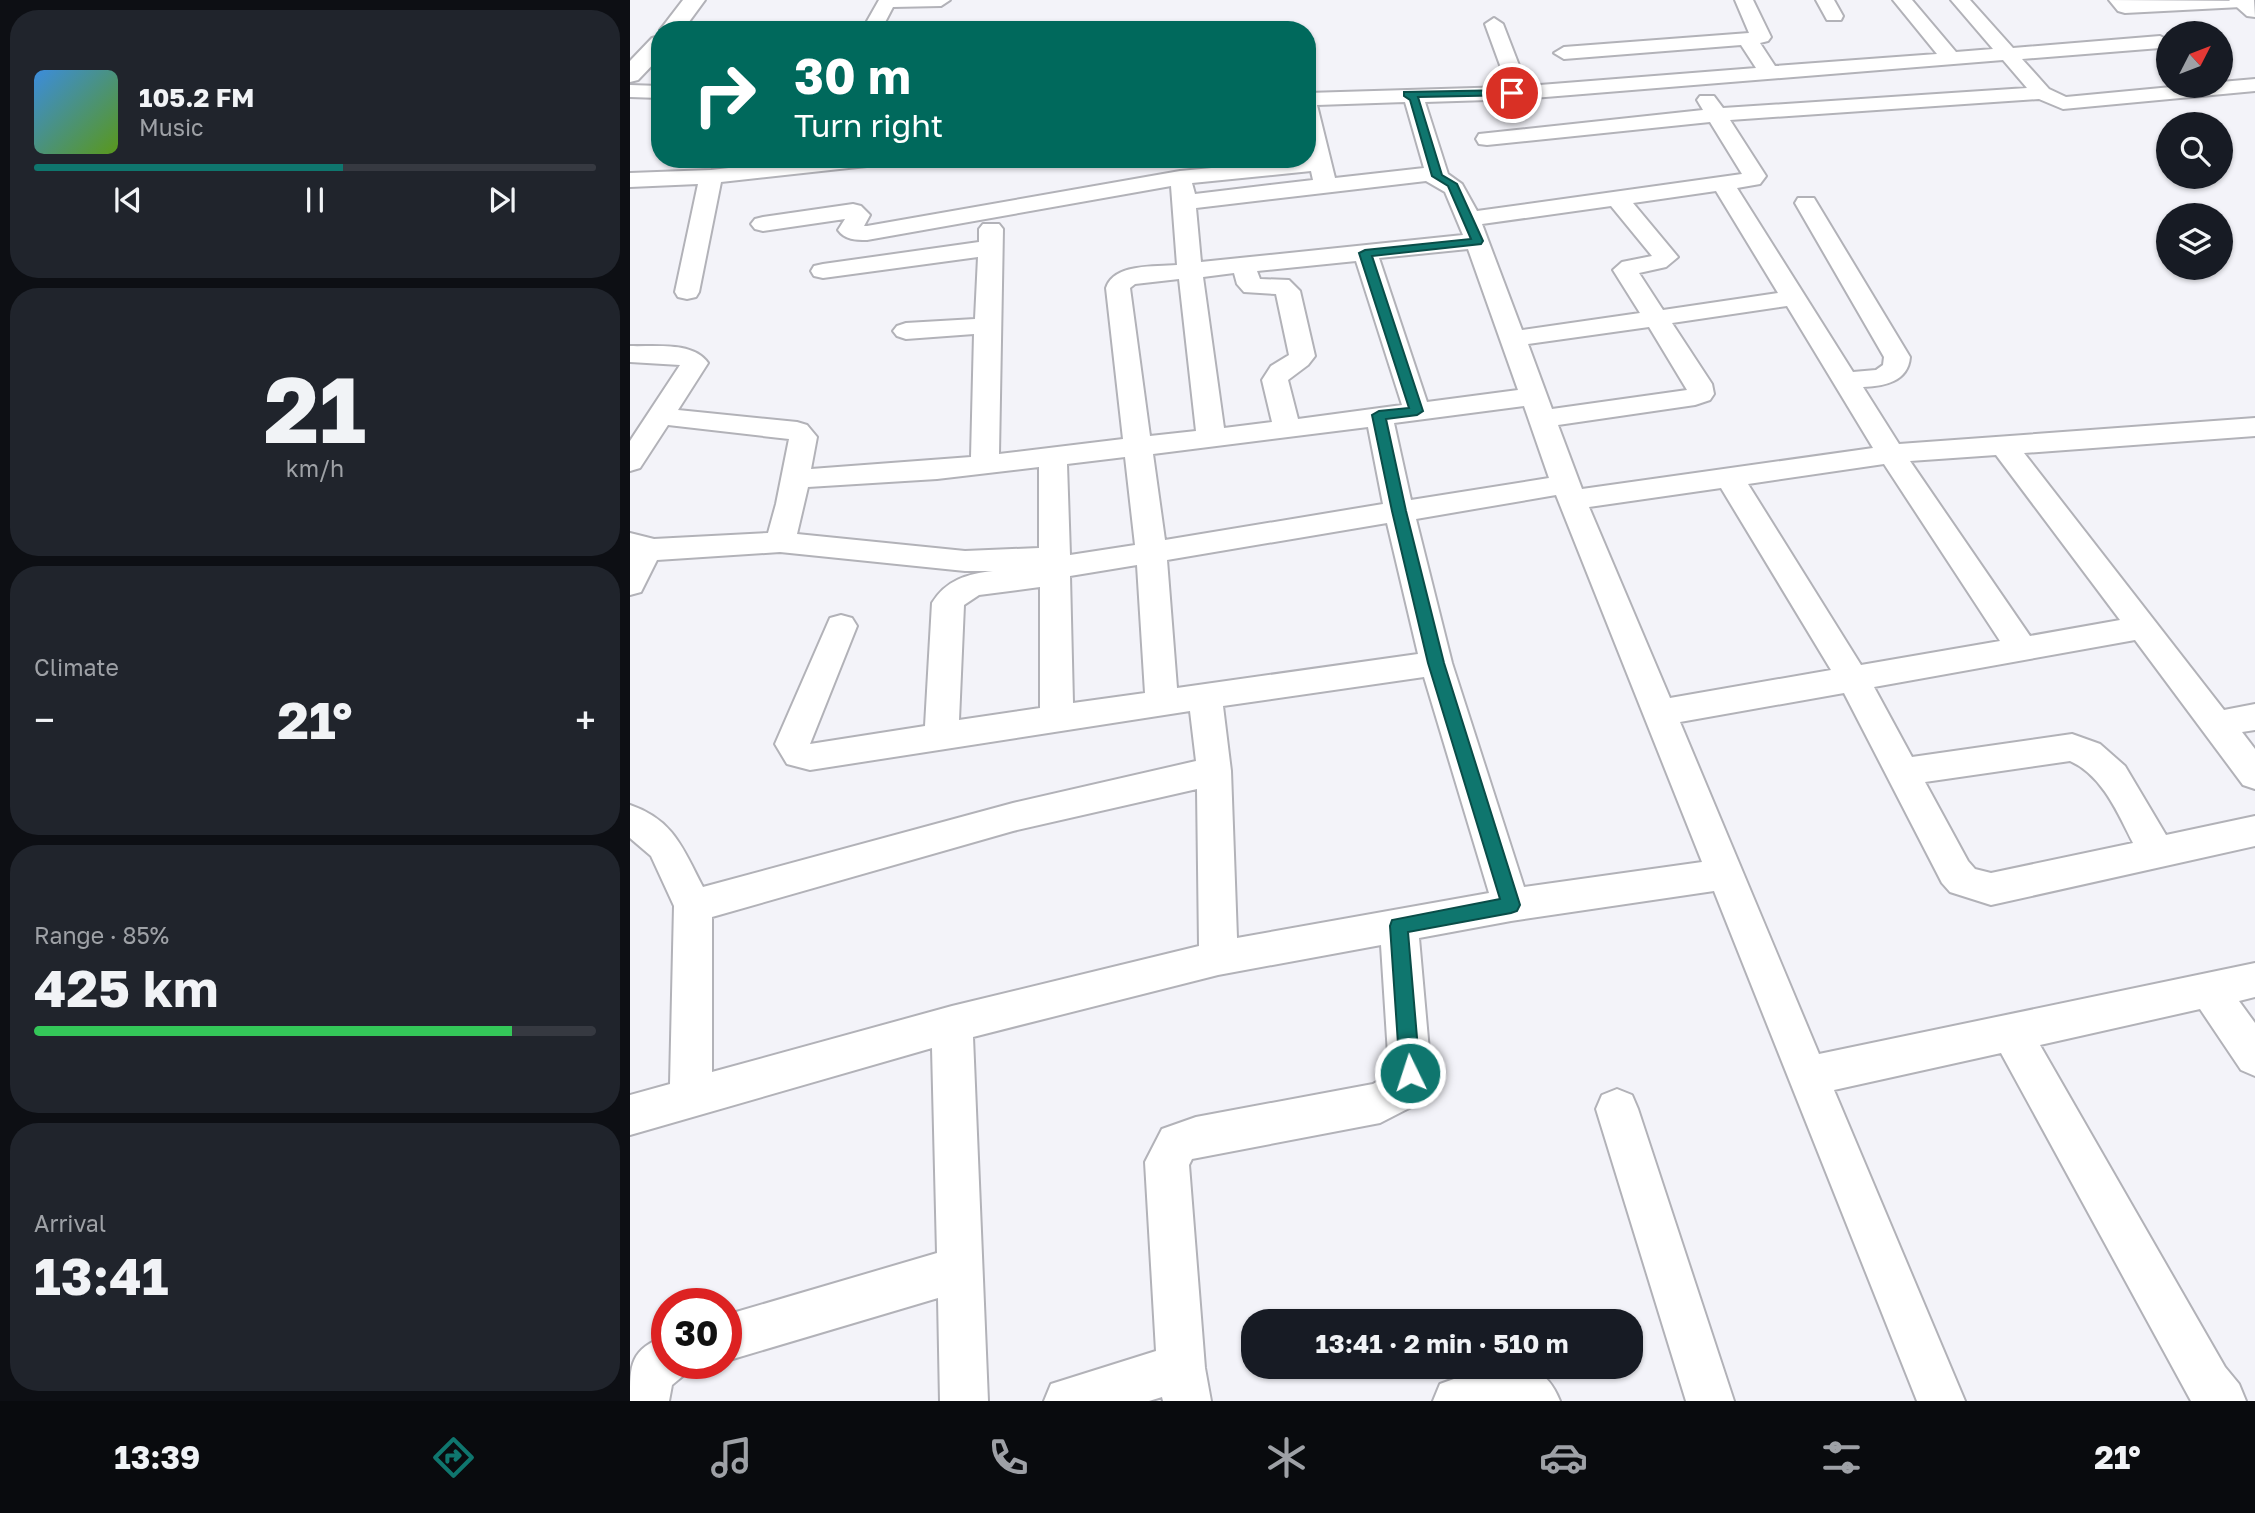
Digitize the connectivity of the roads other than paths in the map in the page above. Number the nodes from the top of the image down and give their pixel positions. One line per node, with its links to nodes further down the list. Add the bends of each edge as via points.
1 (694, 0): 9 (main road)
2 (941, 0): 6 (street)
3 (1744, 0): 13 (street, via 1761,37)
4 (1902, 0): 18 (street)
5 (1961, 0): 17 (street)
6 (888, 1): 10 (street)
7 (2122, 3): 8 (street); 12 (street)
8 (2245, 4)
9 (678, 21)
10 (876, 21)
11 (1494, 24): 25 (street)
12 (2156, 38)
13 (1745, 39): 16 (street); 19 (street)
14 (2156, 46): 17 (street)
15 (651, 53): 20 (main road)
16 (1564, 53)
17 (2007, 53): 18 (street); 26 (street)
18 (1950, 57): 19 (street)
19 (1769, 72): 21 (street)
20 (630, 75)
21 (1691, 78): 25 (street); 29 (street)
22 (2255, 85): 26 (street, via 2073,103)
23 (630, 91): 24 (street)
24 (651, 92)
25 (1516, 93): 27 (street); 30 (street)
26 (2042, 93): 29 (street)
27 (1407, 94): 28 (street); 35 (street, via 1414,98)
28 (1316, 99)
29 (1717, 115): 30 (street); 38 (street, via 1755,176)
30 (1532, 134): 31 (street)
31 (1487, 139)
32 (1316, 147): 34 (street)
33 (789, 168): 36 (street)
34 (1322, 175): 35 (street); 39 (street)
35 (1438, 176): 44 (street, via 1452,184)
36 (711, 177): 37 (street); 50 (street)
37 (630, 180)
38 (1723, 184): 40 (street); 51 (street)
39 (1183, 190): 42 (street); 49 (street)
40 (1617, 198): 44 (street); 52 (street, via 1666,257 1626,270)
41 (1806, 203): 57 (street, via 1897,357 1894,372 1883,377)
42 (992, 212): 43 (street, via 856,233 850,230 859,215 853,211); 45 (street)
43 (763, 223)
44 (1473, 230): 46 (street); 55 (street)
45 (990, 248): 48 (street); 53 (street)
46 (1365, 253): 47 (street); 59 (street)
47 (1244, 266): 49 (street); 63 (street, via 1253,287 1280,285 1288,291 1302,356 1275,380)
48 (823, 271)
49 (1192, 271): 64 (street); 65 (street, via 1130,277 1118,288)
50 (687, 292)
51 (1794, 298): 52 (street); 57 (street)
52 (1654, 319): 55 (street); 58 (street, via 1699,384 1701,394)
53 (987, 326): 54 (street); 70 (street)
54 (906, 331)
55 (1513, 339): 58 (street)
56 (630, 354): 61 (street, via 683,356 695,363)
57 (1845, 380): 67 (street)
58 (1538, 408): 59 (street); 73 (street)
59 (1417, 411): 60 (street)
60 (1379, 415): 63 (street); 74 (street)
61 (658, 416): 69 (street); 72 (street, via 797,431 803,437)
62 (2255, 427): 66 (street)
63 (1287, 429): 64 (street)
64 (1211, 437): 65 (street)
65 (1139, 445): 68 (street); 77 (street)
66 (2005, 447): 67 (street); 81 (street)
67 (1891, 454): 71 (street); 82 (street)
68 (1053, 455): 70 (street); 78 (street)
69 (630, 462)
70 (985, 464): 72 (street)
71 (1729, 477): 73 (street); 84 (street)
72 (796, 479): 75 (street)
73 (1569, 492): 74 (street); 87 (street)
74 (1399, 511): 77 (street); 83 (street)
75 (780, 542): 76 (street); 78 (street)
76 (638, 547): 79 (street)
77 (1151, 551): 78 (street); 86 (street)
78 (1055, 566): 89 (street); 91 (street, via 966,587 952,596)
79 (630, 584)
80 (841, 626): 91 (street, via 792,744 799,755)
81 (2141, 628): 82 (street); 90 (street)
82 (2022, 649): 84 (street)
83 (1436, 663): 85 (street); 99 (street)
84 (1853, 679): 87 (street); 93 (street)
85 (1205, 696): 86 (street); 92 (street)
86 (1163, 702): 89 (street)
87 (1659, 713): 98 (street)
88 (2255, 717): 90 (street)
89 (1058, 718): 91 (street)
90 (2216, 724): 94 (street)
91 (941, 736)
92 (1214, 771): 100 (street, via 1013,817); 102 (street)
93 (1902, 772): 97 (street, via 2072,747 2090,752 2114,775); 97 (street, via 1955,873 1977,887 1991,889)
94 (2255, 775)
95 (630, 820): 100 (street, via 664,846)
96 (2255, 831): 97 (street)
97 (2157, 853)
98 (1725, 874): 99 (street); 108 (street)
99 (1511, 905): 101 (street)
100 (693, 906): 109 (street)
101 (1399, 926): 102 (street); 115 (street, via 1410,1073 1400,1091 1380,1103 1196,1137 1177,1144 1167,1162)
102 (1218, 958): 105 (street)
103 (2255, 980): 104 (street)
104 (2209, 990): 106 (street); 107 (street)
105 (952, 1024): 109 (street); 112 (street)
106 (2011, 1032): 108 (street); 123 (street, via 2208,1384)
107 (2255, 1057)
108 (1808, 1076): 122 (street)
109 (691, 1096): 111 (street)
110 (1617, 1109): 121 (street)
111 (630, 1115)
112 (959, 1269): 113 (street); 117 (street)
113 (742, 1333)
114 (651, 1375): 116 (street)
115 (1184, 1384): 118 (street)
116 (645, 1401)
117 (964, 1401)
118 (1068, 1401)
119 (1457, 1401): 120 (street, via 1503,1387 1522,1388)
120 (1536, 1401)
121 (1710, 1401)
122 (1941, 1401)
123 (2222, 1401)

